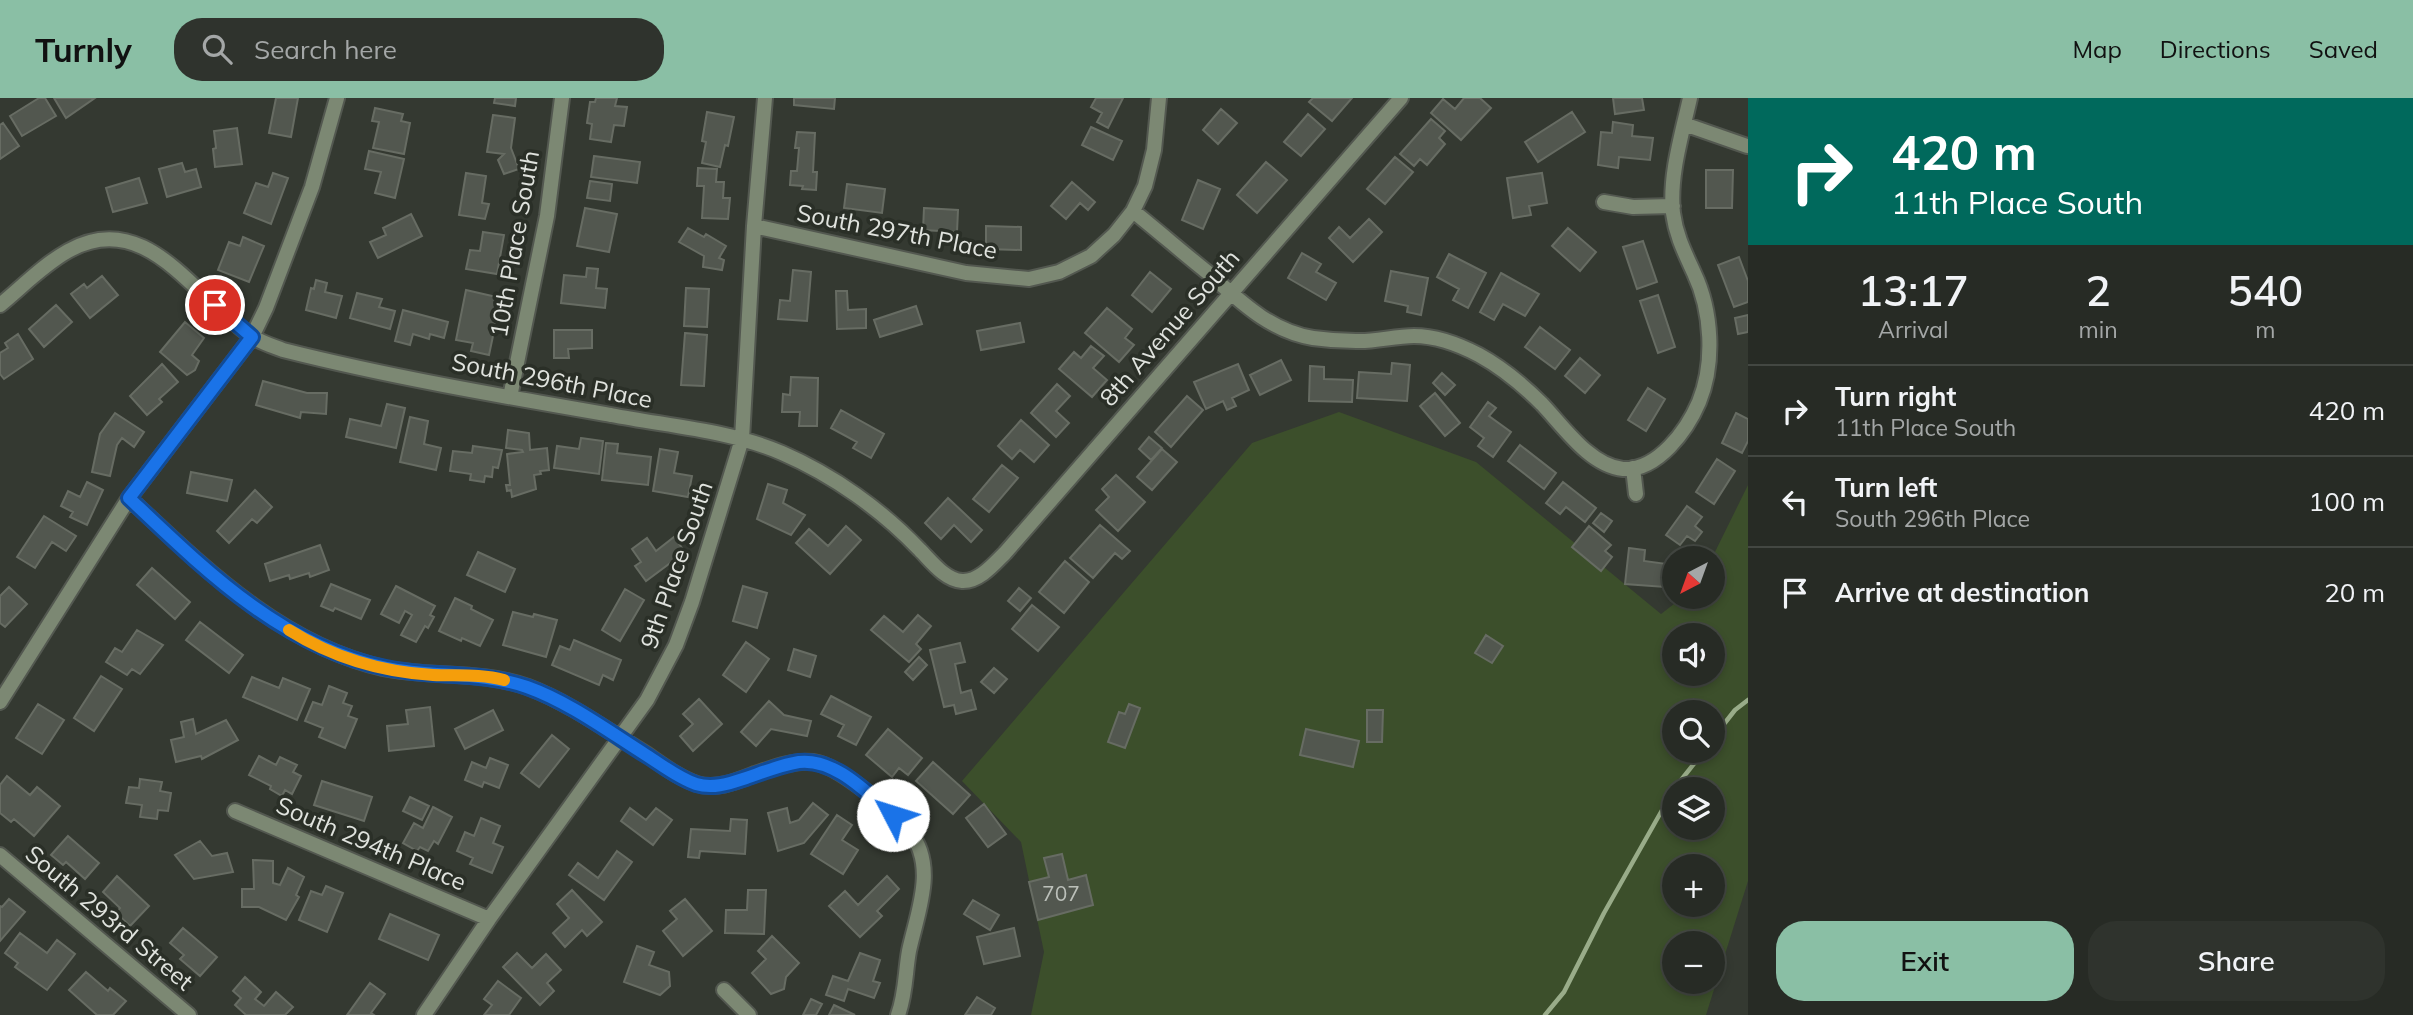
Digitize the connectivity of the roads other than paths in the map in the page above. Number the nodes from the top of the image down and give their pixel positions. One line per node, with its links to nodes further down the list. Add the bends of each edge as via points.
1 (337, 98): 15 (street, via 312,187)
2 (562, 98): 16 (street, 10th Place South, via 547,216)
3 (765, 98): 12 (street, 9th Place South)
4 (1159, 98): 11 (street, South 297th Place, via 1154,150)
5 (1401, 98): 13 (street, 8th Avenue South)
6 (1690, 98): 7 (street)
7 (1684, 124): 8 (street); 10 (street)
8 (1747, 146)
9 (1604, 202): 10 (street)
10 (1673, 206): 18 (street, via 1680,242 1702,294 1708,368 1698,405 1682,432 1654,459)
11 (1133, 211): 12 (street, South 297th Place, via 1091,256 1059,272 1029,279 966,273); 13 (street)
12 (754, 226): 17 (street, 9th Place South)
13 (1231, 293): 18 (street, via 1278,328 1311,337 1357,341 1416,336 1464,347 1520,385 1593,456 1614,467); 21 (street, 8th Avenue South, via 1005,553)
14 (0, 305): 15 (street, South 296th Place, via 70,249 98,239 122,239 159,257)
15 (252, 337): 16 (street, South 296th Place, via 304,355); 20 (street)
16 (510, 397): 17 (street, South 296th Place)
17 (742, 439): 21 (street, South 296th Place, via 782,453 859,497 944,574); 23 (street, 9th Place South, via 676,645 653,691)
18 (1633, 468): 19 (street)
19 (1636, 494)
20 (129, 498): 22 (street); 23 (street, via 241,598 319,647 384,668 499,678 563,703)
21 (967, 581)
22 (0, 702)
23 (620, 738): 26 (street, 9th Place South); 31 (street, via 680,776 703,785 722,785 797,762 821,764 867,792 893,815 920,850 924,876)
24 (235, 810): 26 (street, South 294th Place)
25 (0, 855): 28 (street, South 293rd Street)
26 (489, 919): 29 (street, 9th Place South)
27 (724, 990): 30 (street)
28 (189, 1015)
29 (424, 1015)
30 (749, 1015)
31 (898, 1015)

